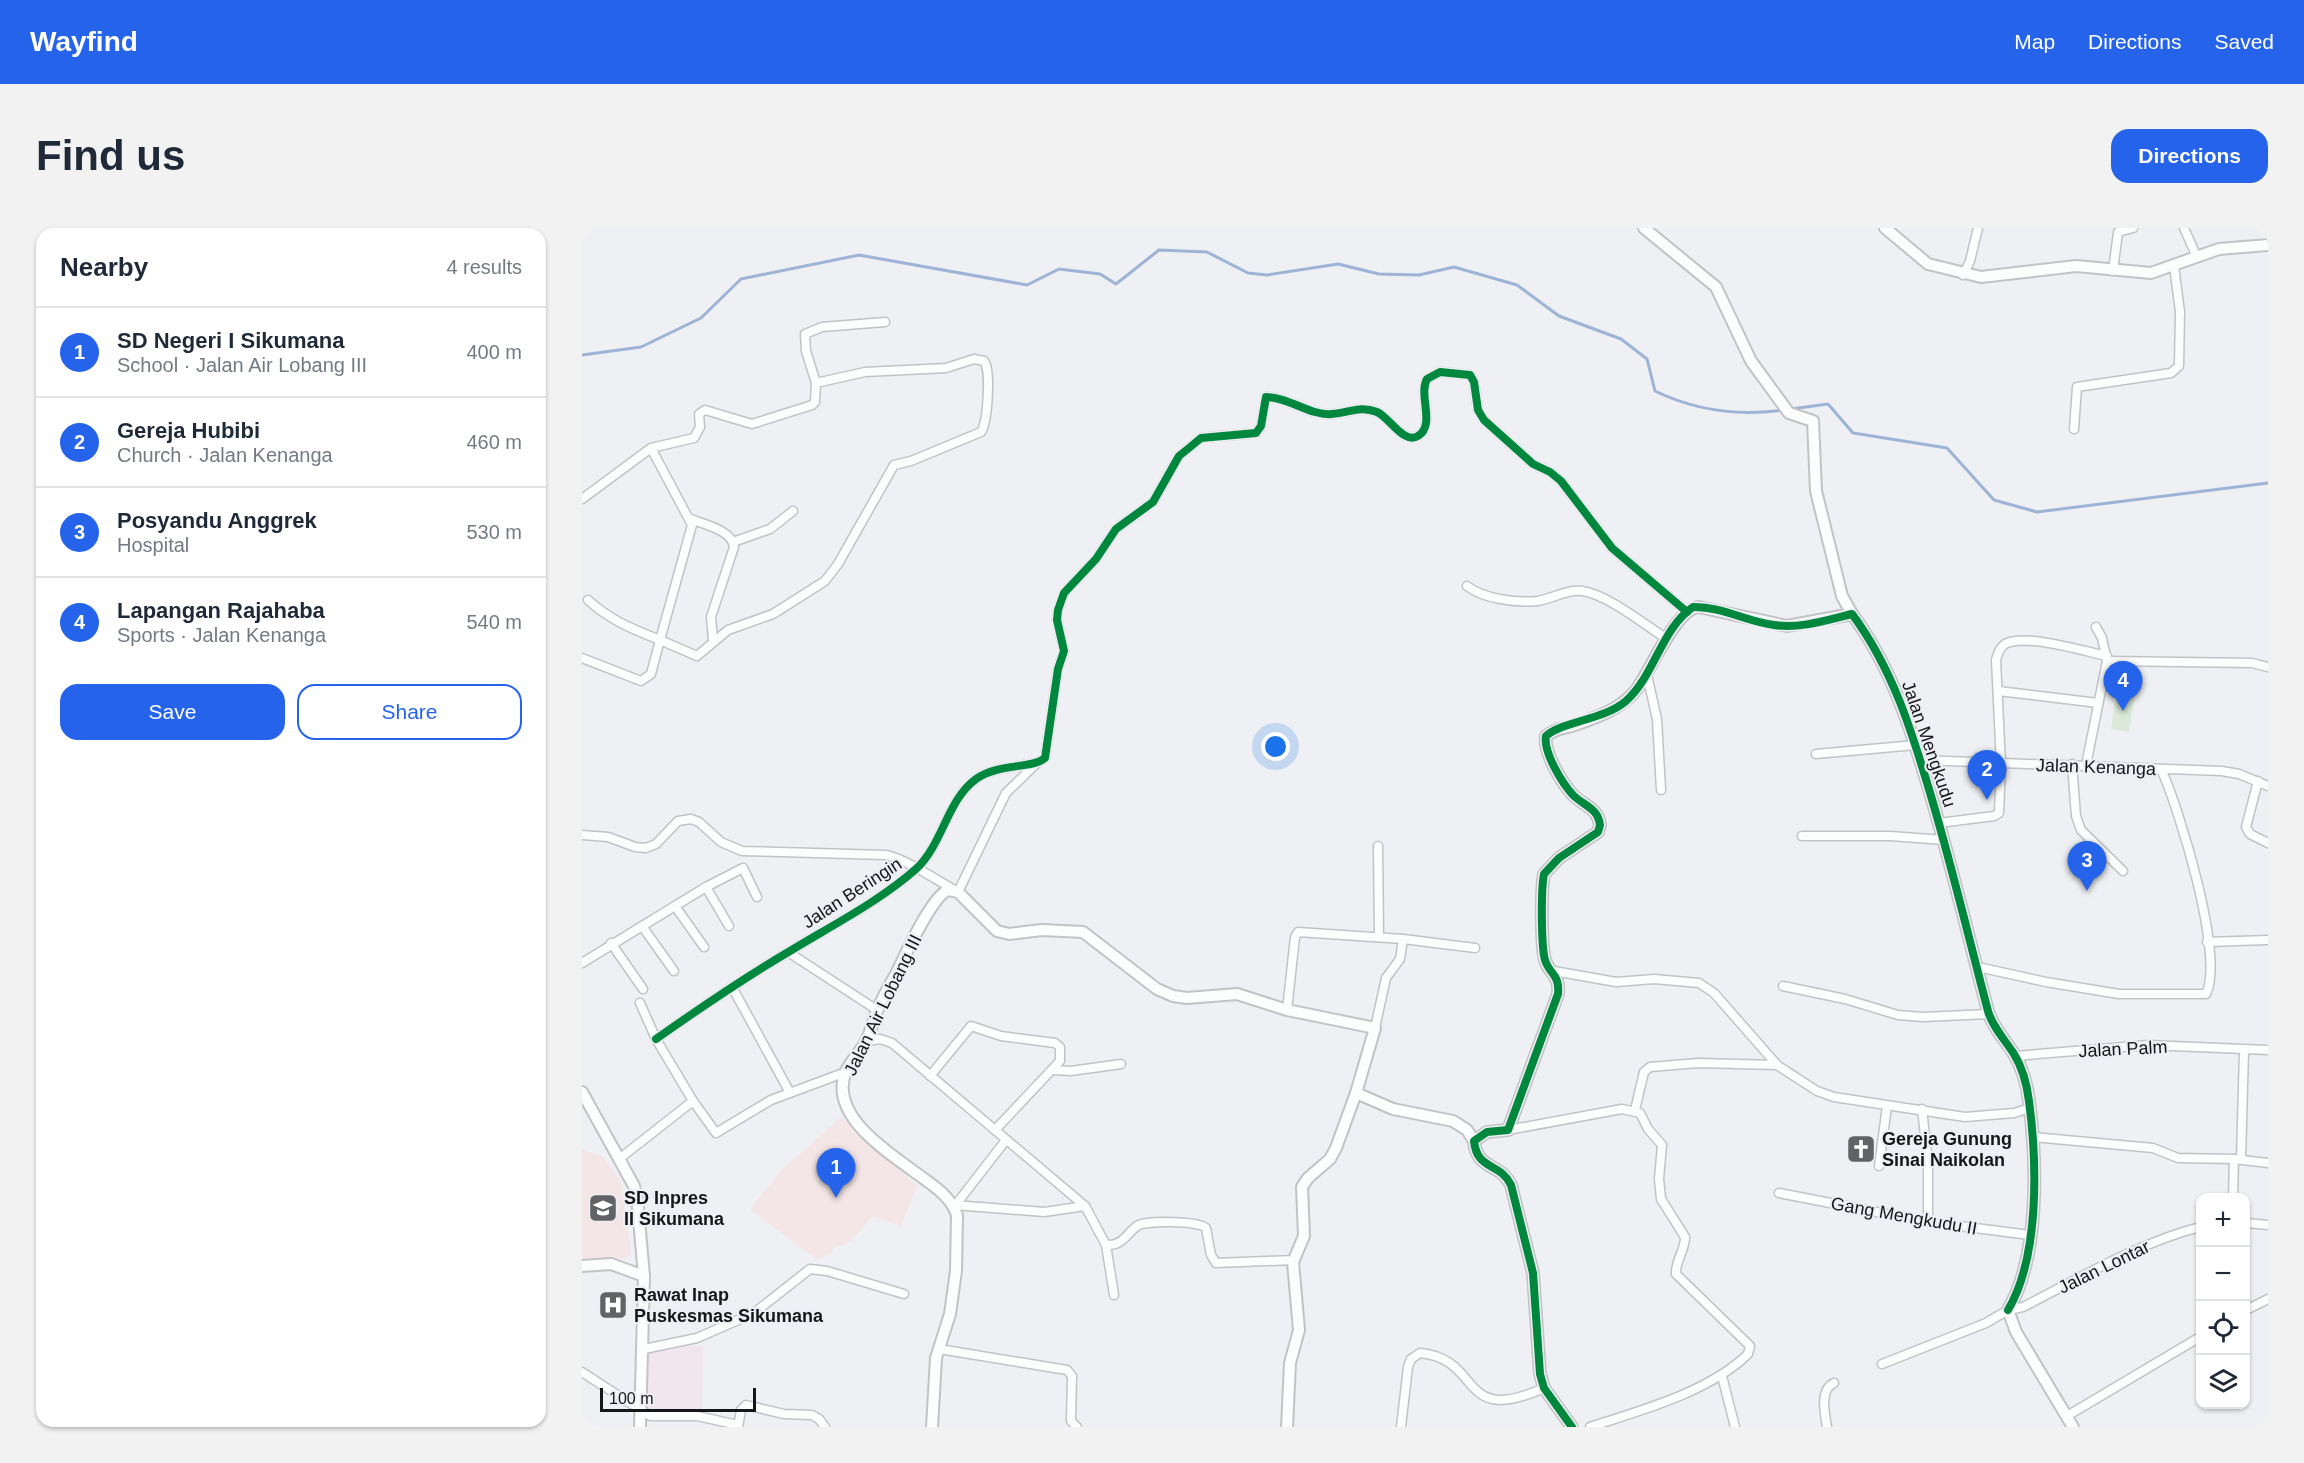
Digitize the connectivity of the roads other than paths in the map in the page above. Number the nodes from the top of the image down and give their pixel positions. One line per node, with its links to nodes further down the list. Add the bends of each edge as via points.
1 (1644, 228): 22 (street, Jalan Mengkudu, via 1716,287 1751,361 1789,413 1809,418 1816,425 1816,491 1842,596)
2 (1885, 228): 10 (street, via 1928,264)
3 (1978, 228): 10 (street)
4 (2133, 228): 9 (street, via 2118,232)
5 (2184, 228): 7 (street)
6 (2268, 245): 7 (street)
7 (2196, 255): 8 (street)
8 (2174, 266): 9 (street, via 2151,273); 13 (street, via 2180,312 2179,366 2171,373 2077,387)
9 (2113, 271): 10 (street, via 2076,266 1994,276)
10 (1963, 274)
11 (885, 322): 12 (street, via 822,327 805,334)
12 (816, 383): 14 (street, via 812,405 752,424 705,410 699,414 700,427 694,438); 26 (street, via 865,372 946,368 978,359 988,369 986,422 981,432 960,442 894,465 838,564 812,591 773,614 728,630)
13 (2074, 429)
14 (651, 448): 15 (street); 17 (street)
15 (582, 499)
16 (793, 511): 18 (street, via 771,529)
17 (691, 519): 18 (street, via 727,534); 25 (street, via 690,537)
18 (733, 542): 26 (street, via 711,617)
19 (1467, 586): 24 (street, via 1493,599 1538,601 1570,591 1592,593)
20 (588, 600): 25 (street, via 614,621)
21 (1687, 612): 22 (street, via 1693,607 1706,607 1787,626); 24 (street); 36 (street, via 1612,548 1561,481 1533,464 1484,420 1478,411 1470,375 1440,372 1427,379 1423,389 1426,419 1423,430 1412,438 1373,411 1357,407 1324,413 1281,397 1266,397 1256,433 1202,438 1179,456 1153,502 1116,529 1096,559 1065,593 1057,620 1064,651 1046,754)
22 (1852, 614): 33 (street, Jalan Mengkudu, via 1872,640 1894,685)
23 (2096, 627): 28 (street)
24 (1666, 639): 30 (street)
25 (660, 640): 26 (street, via 697,656); 27 (street, via 651,674 641,681)
26 (713, 640)
27 (582, 658)
28 (2107, 658): 29 (street, via 2252,663); 31 (street, via 2023,640 2007,643 1998,653); 32 (street)
29 (2268, 667)
30 (1647, 675): 43 (street, via 1657,720); 69 (street, via 1615,708 1546,736 1563,782 1579,801 1596,812 1600,825 1598,832 1559,858 1544,874 1545,959)
31 (1998, 691): 32 (street); 38 (street)
32 (2098, 703): 39 (street)
33 (1915, 745): 34 (street); 35 (street, Jalan Mengkudu)
34 (1816, 754)
35 (1921, 760): 38 (street, Jalan Kenanga); 44 (street, Jalan Mengkudu)
36 (1039, 762): 50 (street, Jalan Beringin, via 1002,766 971,783 934,846); 53 (street, via 1006,793)
37 (2072, 764): 38 (street, Jalan Kenanga); 39 (street, Jalan Kenanga); 51 (street, via 2076,816 2081,830)
38 (2001, 765): 44 (street, via 1999,813)
39 (2086, 765): 40 (street, Jalan Kenanga)
40 (2161, 769): 41 (street, Jalan Kenanga, via 2222,771); 61 (street, via 2189,847)
41 (2258, 781): 42 (street, Jalan Kenanga); 48 (street, via 2246,827 2250,834)
42 (2268, 786)
43 (1661, 790)
44 (1940, 823): 47 (street, Jalan Mengkudu)
45 (582, 835): 50 (street, via 608,837 646,848 656,844 678,821 692,819 721,842 742,851 886,855 900,858)
46 (1802, 836): 47 (street)
47 (1944, 840): 67 (street, Jalan Mengkudu)
48 (2268, 843)
49 (1378, 846): 58 (street)
50 (915, 869): 53 (street); 65 (street, Jalan Beringin, via 855,912)
51 (2123, 871)
52 (706, 886): 54 (street, via 743,868); 55 (street); 57 (street)
53 (958, 892): 74 (street, Jalan Air Lobang III, via 948,890 938,898); 75 (street, via 997,931 1083,932 1157,989 1173,996 1237,994)
54 (757, 897)
55 (675, 906): 56 (street); 63 (street)
56 (642, 926): 62 (street); 68 (street)
57 (729, 926)
58 (1379, 936): 59 (street); 75 (street, via 1298,932)
59 (1403, 939): 64 (street); 77 (street, via 1400,959 1386,978)
60 (2268, 940): 61 (street)
61 (2207, 942): 67 (street, via 2209,985 2206,994 2201,995 2119,994)
62 (611, 944): 66 (street); 72 (street)
63 (704, 947)
64 (1475, 948)
65 (788, 951): 71 (street, Jalan Beringin); 74 (street)
66 (582, 963)
67 (1978, 967): 76 (street, Jalan Mengkudu)
68 (674, 971)
69 (1554, 971): 84 (street, via 1616,982 1654,979 1699,983 1714,993); 97 (street, via 1558,994)
70 (1783, 986): 76 (street, via 1898,1015)
71 (732, 987): 78 (street, Jalan Beringin); 88 (street)
72 (643, 989)
73 (640, 1003): 78 (street)
74 (877, 1010): 79 (street, Jalan Air Lobang III)
75 (1287, 1010): 77 (street)
76 (1989, 1014): 82 (street, Jalan Mengkudu)
77 (1375, 1028): 89 (street)
78 (656, 1039): 91 (street)
79 (867, 1041): 86 (street, Jalan Air Lobang III); 87 (street, via 880,1039 892,1043)
80 (2268, 1050): 81 (street, Jalan Palm)
81 (2244, 1051): 82 (street, Jalan Palm, via 2148,1045); 102 (street)
82 (2015, 1056): 93 (street, Jalan Mengkudu)
83 (1121, 1064): 85 (street)
84 (1777, 1065): 92 (street, via 1817,1091); 95 (street, via 1698,1063 1650,1067 1644,1072)
85 (1053, 1070): 87 (street, via 1062,1054 1055,1043 1001,1036 975,1026 968,1029); 96 (street)
86 (846, 1072): 88 (street); 107 (street, Jalan Air Lobang III, via 844,1096 856,1123)
87 (930, 1076): 96 (street)
88 (789, 1092): 91 (street, via 716,1132)
89 (1356, 1093): 100 (street, via 1393,1109 1452,1121); 115 (street, via 1330,1159 1302,1187 1304,1236)
90 (583, 1096): 101 (street)
91 (693, 1101): 101 (street)
92 (1887, 1106): 94 (street); 104 (street)
93 (2030, 1108): 94 (street, via 1965,1117); 98 (street, Jalan Mengkudu)
94 (1922, 1109): 109 (street, via 1928,1162)
95 (1635, 1110): 97 (street, via 1622,1109); 128 (street, via 1662,1145 1661,1199 1685,1237 1676,1274 1750,1346 1748,1354)
96 (995, 1130): 99 (street)
97 (1508, 1130): 100 (street, via 1487,1132)
98 (2033, 1137): 102 (street, via 2153,1148 2178,1158); 113 (street, Jalan Mengkudu, via 2034,1217)
99 (1006, 1140): 107 (street); 108 (street)
100 (1474, 1141): 130 (street, via 1480,1160 1504,1174 1514,1195 1533,1273)
101 (619, 1159): 117 (street, via 637,1197)
102 (2238, 1159): 103 (street); 106 (street)
103 (2268, 1163)
104 (1879, 1166)
105 (1779, 1193): 109 (street, Gang Mengkudu II)
106 (2234, 1193)
107 (954, 1206): 108 (street, via 1044,1212); 125 (street, via 958,1223 956,1271 951,1314)
108 (1085, 1206): 114 (street)
109 (1928, 1222): 113 (street, Gang Mengkudu II)
110 (2250, 1223): 111 (street)
111 (2268, 1225)
112 (2196, 1228): 122 (street, Jalan Lontar, via 2122,1257 2023,1308)
113 (2030, 1235): 122 (street, Jalan Mengkudu, via 2015,1297)
114 (1106, 1245): 115 (street, via 1121,1241 1145,1223 1198,1223 1206,1228 1216,1263); 119 (street)
115 (1293, 1260): 138 (street, via 1299,1330 1290,1363)
116 (582, 1266): 117 (street, via 611,1264)
117 (644, 1276): 124 (street)
118 (904, 1294): 124 (street, via 810,1269 754,1313 697,1338)
119 (1114, 1296)
120 (2268, 1299): 121 (street)
121 (2250, 1308)
122 (2008, 1310): 126 (street, Jalan Lontar, via 1986,1323); 132 (street, via 2016,1332)
123 (2196, 1339): 132 (street)
124 (644, 1349): 131 (street)
125 (939, 1349): 136 (street); 137 (street, via 1067,1370 1072,1381 1071,1421)
126 (1882, 1364)
127 (582, 1372): 131 (street)
128 (1722, 1376): 141 (street, via 1644,1410); 142 (street)
129 (1834, 1383): 143 (street, via 1826,1390)
130 (1544, 1388): 139 (street, via 1515,1406 1494,1407 1469,1393 1450,1364 1420,1353 1408,1367); 140 (street)
131 (642, 1413): 133 (street, via 659,1417 697,1416); 134 (street)
132 (2067, 1416): 144 (street)
133 (738, 1426): 135 (street, via 746,1405 784,1414 812,1415)
134 (640, 1427)
135 (825, 1427)
136 (932, 1427)
137 (1077, 1427)
138 (1287, 1427)
139 (1401, 1427)
140 (1572, 1427)
141 (1590, 1427)
142 (1736, 1427)
143 (1827, 1427)
144 (2073, 1427)

